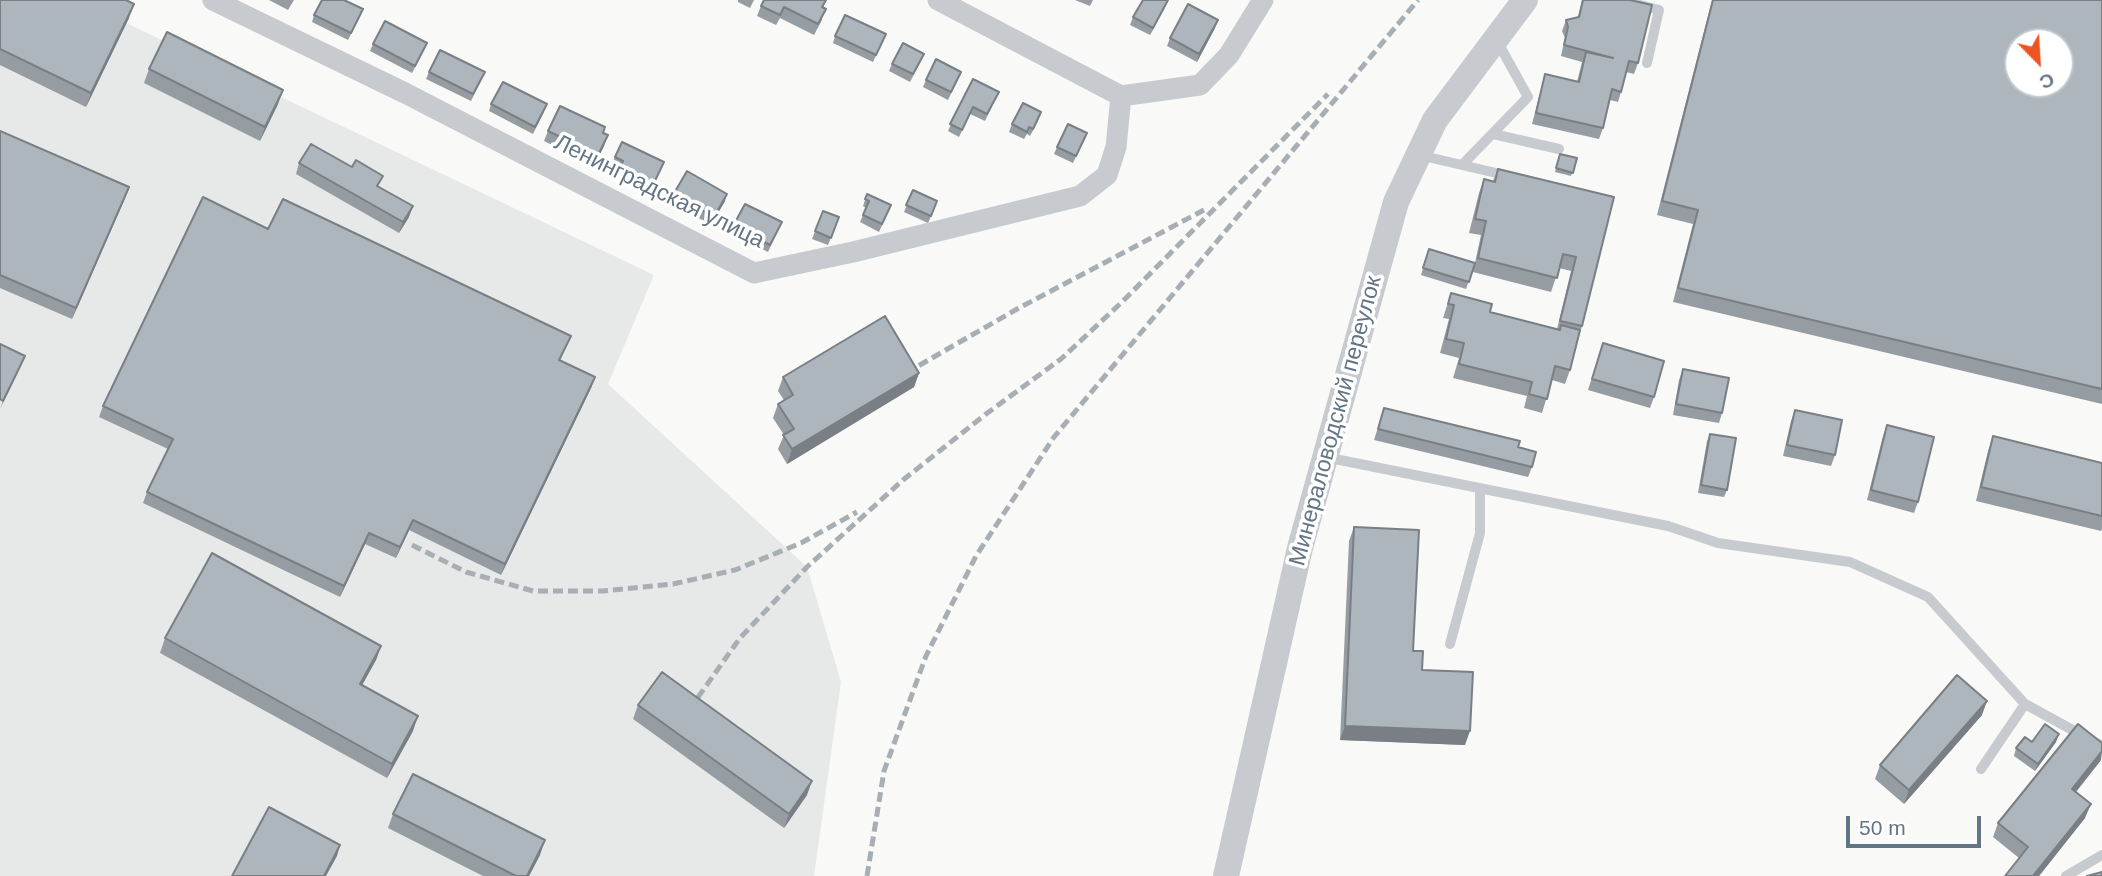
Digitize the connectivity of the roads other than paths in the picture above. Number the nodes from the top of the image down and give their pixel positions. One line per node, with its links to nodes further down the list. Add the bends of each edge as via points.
1 (213, 0): 9 (street, Ленинградская улица, via 754,272 1080,196 1107,175 1116,147)
2 (1263, 0): 9 (street, via 1229,55 1200,85)
3 (1525, 0): 7 (street, Минераловодский переулок)
4 (1621, 0): 6 (lane)
5 (947, 2): 9 (street)
6 (1660, 5): 8 (lane)
7 (1496, 39): 10 (lane, via 1528,97); 12 (street, Минераловодский переулок, via 1435,120)
8 (1647, 63)
9 (1121, 96)
10 (1493, 134): 11 (lane); 13 (lane)
11 (1559, 149)
12 (1419, 155): 13 (lane); 15 (street, Минераловодский переулок, via 1396,202)
13 (1462, 165): 14 (lane)
14 (1524, 179)
15 (1325, 457): 16 (lane); 22 (street, Минераловодский переулок)
16 (1480, 488): 17 (lane, via 1480,533); 18 (lane, via 1668,526 1718,543 1850,562 1928,597)
17 (1450, 644)
18 (2025, 705): 19 (lane); 20 (lane)
19 (2102, 746)
20 (1981, 769)
21 (2102, 855): 23 (lane)
22 (1226, 876)
23 (2066, 876)

